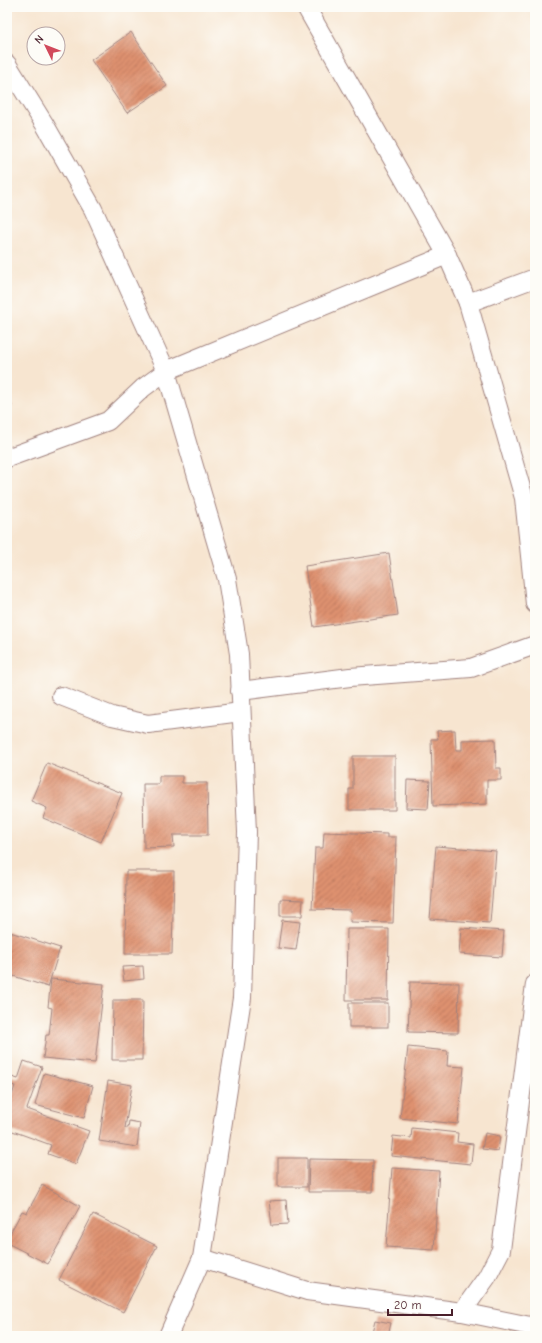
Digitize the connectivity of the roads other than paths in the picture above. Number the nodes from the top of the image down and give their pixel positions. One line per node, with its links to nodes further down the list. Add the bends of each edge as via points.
1 (306, 7): 3 (street)
2 (7, 64): 6 (street, via 93,209)
3 (447, 255): 5 (street); 6 (street)
4 (535, 278): 5 (street)
5 (468, 303): 8 (street, via 524,498)
6 (166, 371): 7 (street, via 143,388 108,421); 10 (street, via 227,579 239,654)
7 (7, 458)
8 (535, 604)
9 (535, 645): 10 (street, via 471,668 350,677)
10 (240, 691): 12 (street)
11 (61, 696): 12 (street, via 112,716 148,724)
12 (241, 712): 14 (street, via 247,832 242,998)
13 (535, 984): 15 (street, via 502,1250 487,1277)
14 (202, 1258): 15 (street, via 307,1291); 17 (street)
15 (462, 1312): 16 (street)
16 (535, 1327)
17 (168, 1336)

